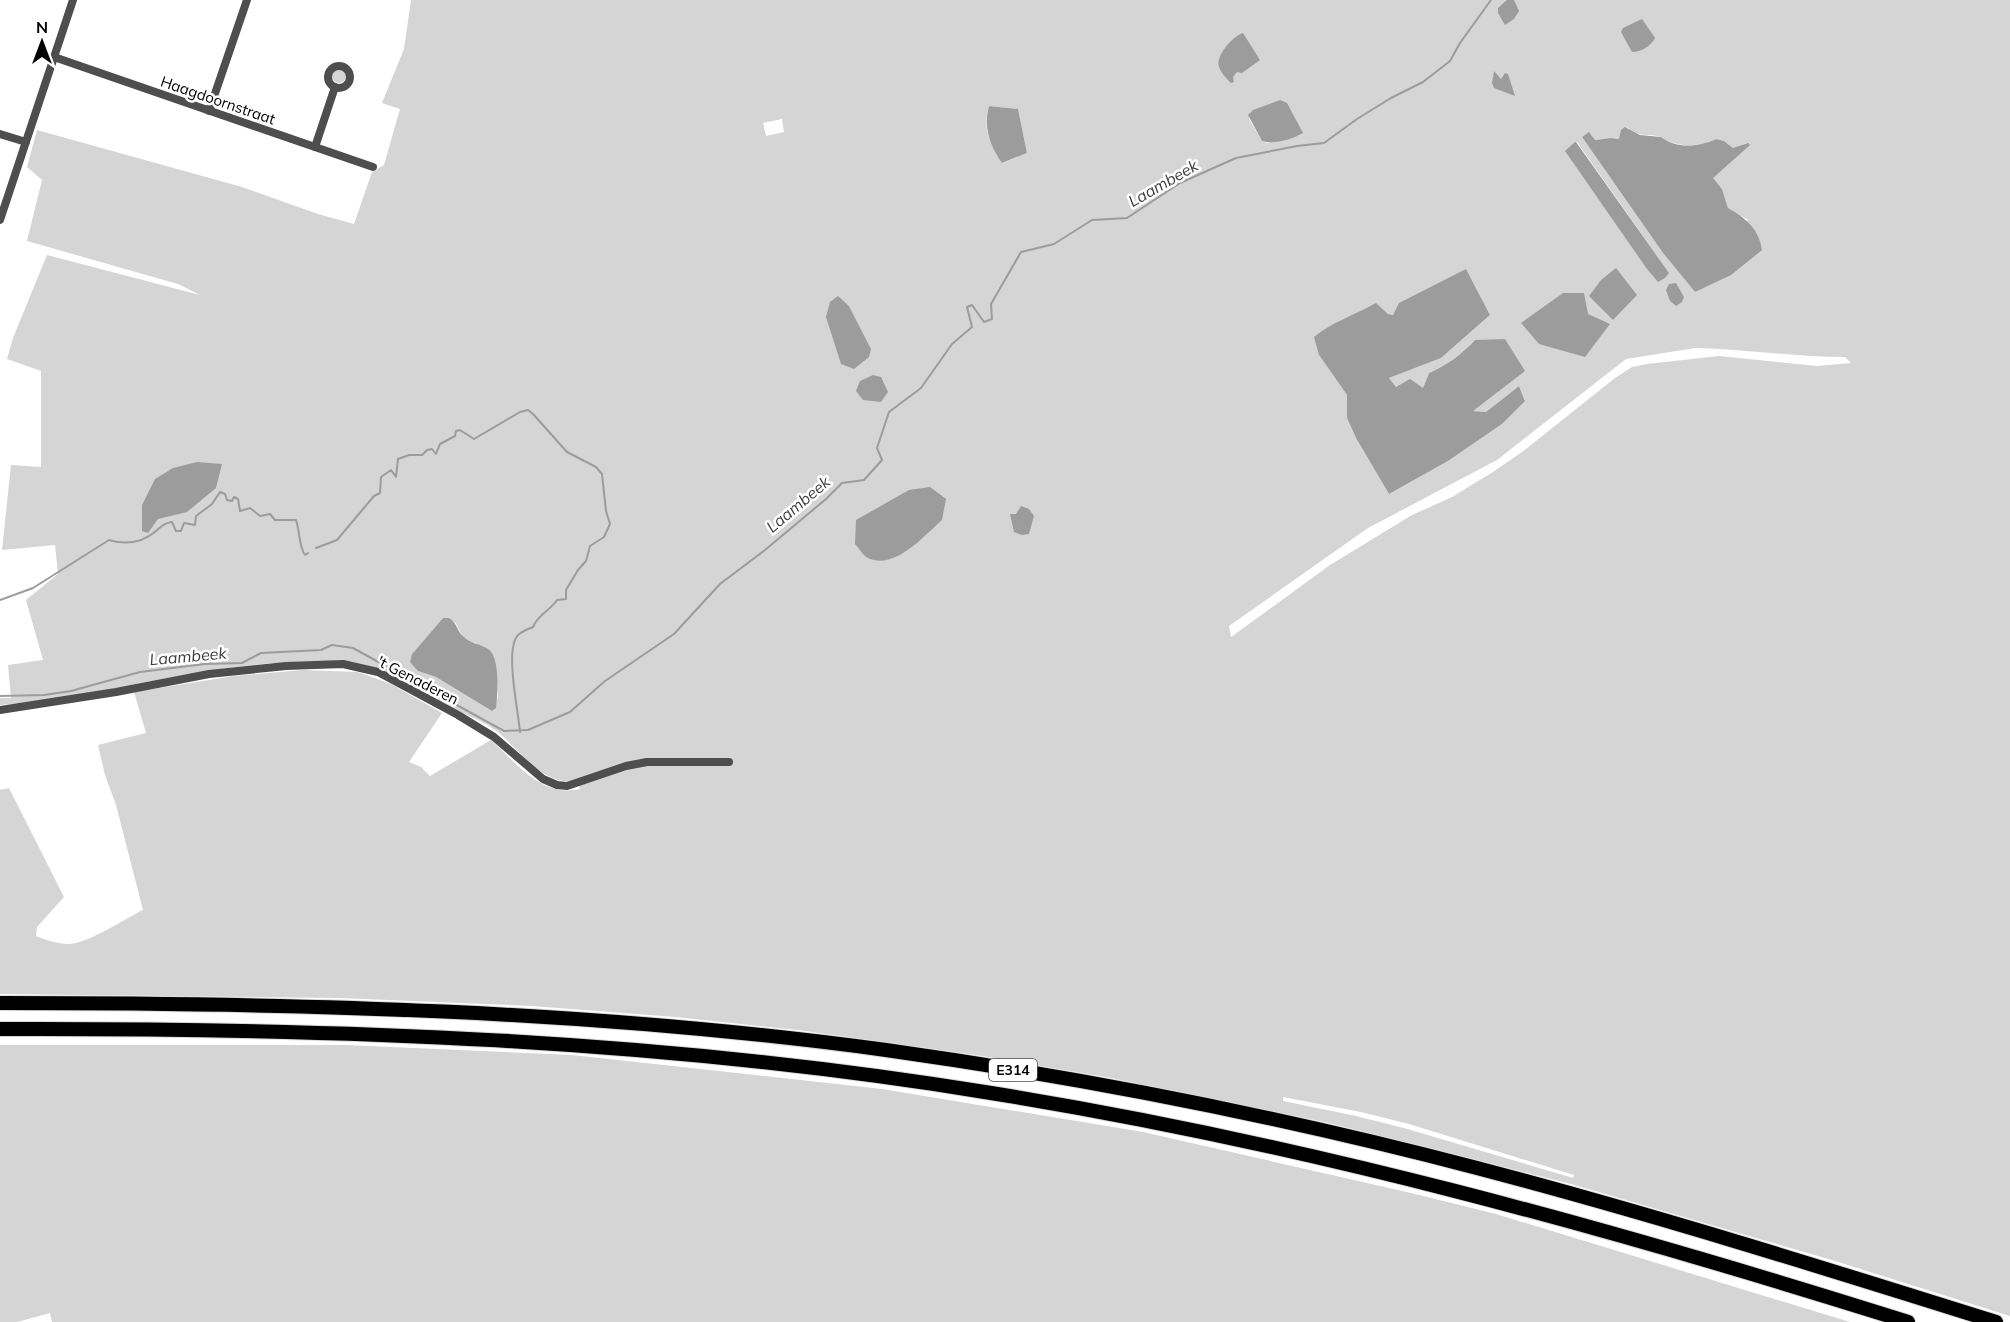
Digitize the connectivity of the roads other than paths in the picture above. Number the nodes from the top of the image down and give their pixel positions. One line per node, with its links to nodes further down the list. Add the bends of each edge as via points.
1 (73, 0): 3 (street)
2 (247, 0): 5 (street)
3 (54, 57): 5 (street, Haagdoornstraat); 7 (street)
4 (335, 87): 8 (street)
5 (208, 111): 8 (street, Haagdoornstraat)
6 (0, 134): 7 (street)
7 (26, 142): 10 (street)
8 (315, 147): 9 (street, Haagdoornstraat)
9 (373, 167)
10 (0, 220)
11 (0, 710): 12 (street, 't Genaderen, via 208,674 343,664 385,675 458,715 494,737 530,769 556,785 567,786 648,762)
12 (729, 762)
13 (0, 1003): 16 (highway, E314, via 321,1005 558,1016 778,1037 993,1066 1154,1095 1474,1167 1632,1210)
14 (0, 1029): 15 (highway, E314, via 273,1031 470,1038 688,1054 990,1092 1151,1121 1468,1194 1627,1237)
15 (1908, 1322)
16 (1996, 1322)

